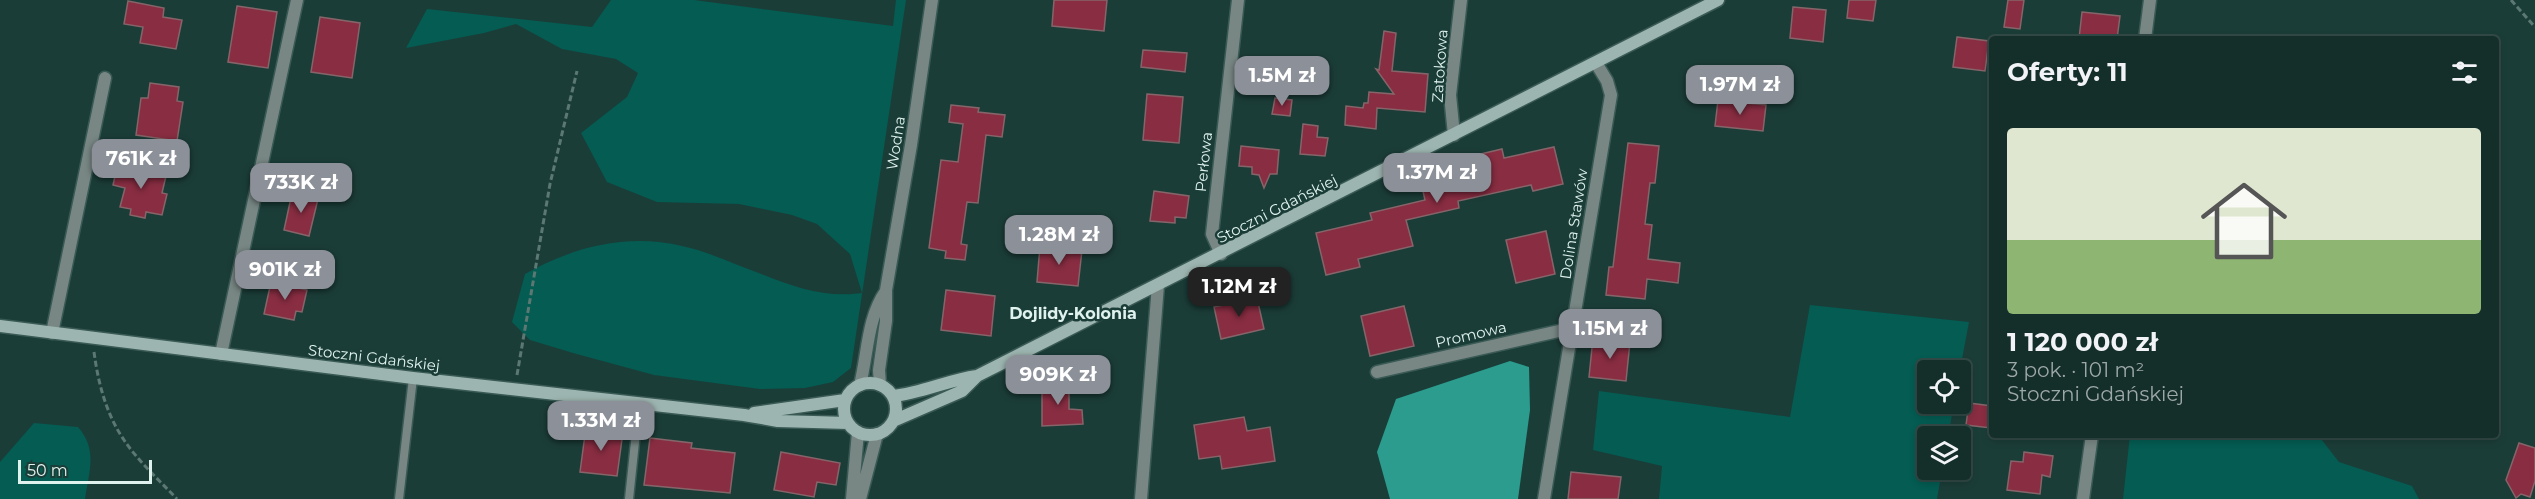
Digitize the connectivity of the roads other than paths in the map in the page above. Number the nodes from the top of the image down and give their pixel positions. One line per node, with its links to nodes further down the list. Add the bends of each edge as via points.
1 (297, 0): 17 (street)
2 (932, 0): 13 (street, Wodna)
3 (1238, 0): 11 (street, Perłowa, via 1212,234)
4 (1461, 0): 10 (street, Zatokowa, via 1450,95)
5 (1718, 0): 8 (street, Stoczni Gdańskiej)
6 (2150, 0): 7 (street)
7 (2145, 36)
8 (1596, 63): 10 (street, Stoczni Gdańskiej); 15 (street, Dolina Stawów, via 1611,95)
9 (105, 78): 16 (street)
10 (1454, 135): 11 (street, Stoczni Gdańskiej)
11 (1221, 254): 12 (street, Stoczni Gdańskiej)
12 (1158, 285): 19 (street, Stoczni Gdańskiej); 36 (street)
13 (886, 290): 21 (street, Wodna, via 871,320); 22 (street, Wodna)
14 (0, 327): 16 (street, Stoczni Gdańskiej)
15 (1572, 328): 18 (street, Promowa); 37 (street, Dolina Stawów)
16 (52, 333): 17 (street, Stoczni Gdańskiej)
17 (221, 354): 20 (street, Stoczni Gdańskiej)
18 (1377, 372)
19 (977, 376): 23 (street, Stoczni Gdańskiej); 27 (street, Stoczni Gdańskiej, via 962,391)
20 (413, 378): 25 (street, Stoczni Gdańskiej); 32 (lane)
21 (860, 385): 22 (street); 24 (street)
22 (880, 385): 23 (street)
23 (893, 396): 27 (street)
24 (845, 400): 26 (street, Stoczni Gdańskiej); 28 (street)
25 (639, 404): 26 (street, Stoczni Gdańskiej); 33 (lane)
26 (744, 415): 28 (street, Stoczni Gdańskiej, via 778,421)
27 (894, 421): 30 (street)
28 (848, 423): 29 (street)
29 (858, 432): 30 (street); 34 (street)
30 (877, 434): 35 (street)
31 (2092, 438): 38 (street)
32 (399, 499)
33 (628, 499)
34 (852, 499)
35 (860, 499)
36 (1141, 499)
37 (1544, 499)
38 (2083, 499)

